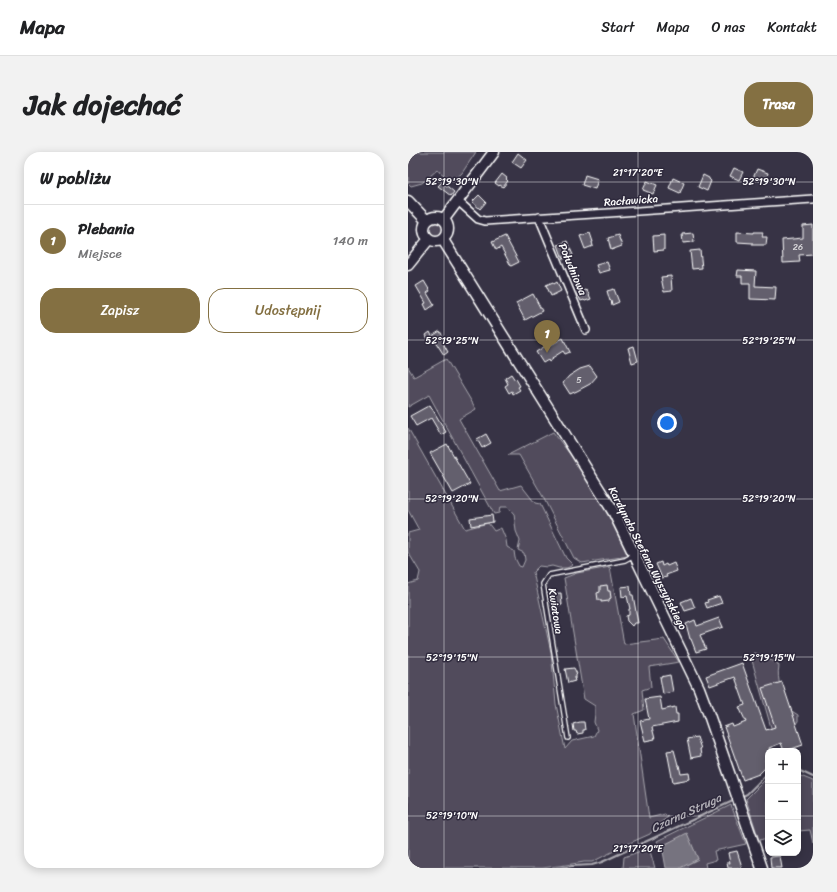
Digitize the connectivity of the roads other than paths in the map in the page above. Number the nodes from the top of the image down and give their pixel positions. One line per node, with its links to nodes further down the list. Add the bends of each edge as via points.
1 (494, 152): 4 (street)
2 (813, 199): 5 (street, Racławicka)
3 (408, 201): 7 (street)
4 (458, 201): 5 (street, Racławicka, via 478,219 485,221); 6 (street)
5 (539, 217): 11 (street, Południowa)
6 (444, 220): 7 (street, via 435,217); 9 (street, via 449,232)
7 (427, 221): 8 (street, via 424,232)
8 (429, 239): 9 (street, via 436,242); 10 (street)
9 (443, 240): 12 (street, Kardynała Stefana Wyszyńskiego, via 572,440)
10 (408, 265)
11 (586, 330)
12 (635, 555): 13 (lane, Kwiatowa, via 625,560 549,575 543,584); 14 (street, Kardynała Stefana Wyszyńskiego, via 699,688)
13 (568, 738)
14 (762, 868)

